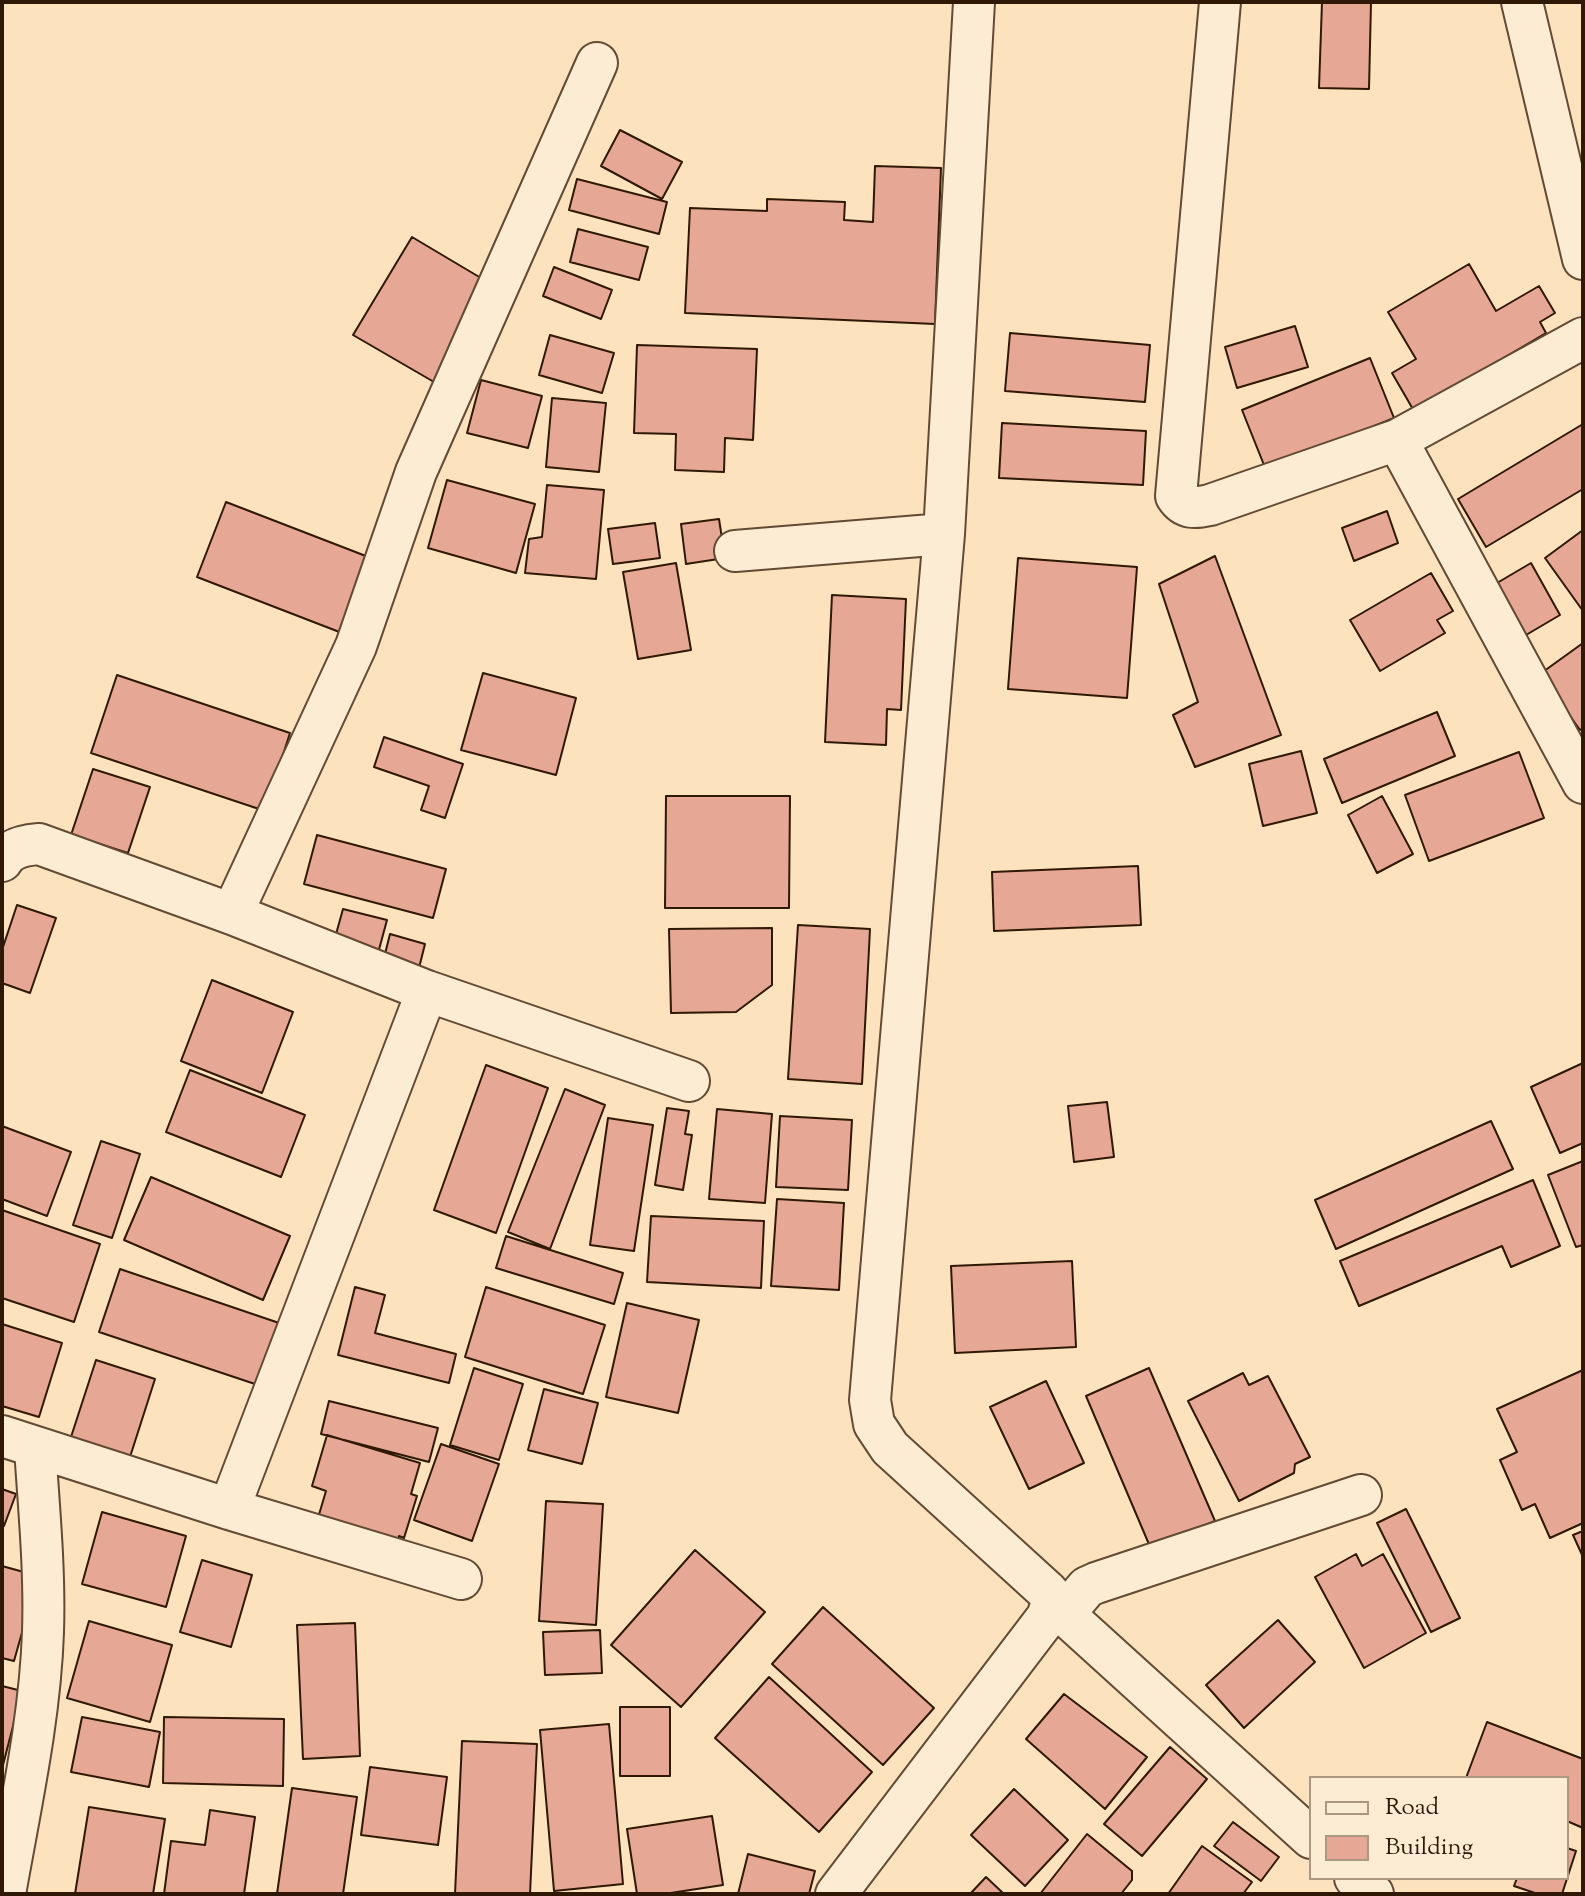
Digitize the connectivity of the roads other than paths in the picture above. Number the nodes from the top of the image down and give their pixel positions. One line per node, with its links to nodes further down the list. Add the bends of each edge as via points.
1 (974, 2): 8 (street)
2 (1220, 2): 7 (street, via 1176,496 1187,507 1210,505)
3 (1522, 2): 5 (street)
4 (597, 63): 12 (street, via 416,472 356,646)
5 (1583, 259)
6 (1583, 338): 7 (street)
7 (1397, 440): 10 (street)
8 (944, 534): 9 (street); 19 (street, via 870,1400 874,1424 890,1448 1048,1592)
9 (735, 551)
10 (1583, 783)
11 (2, 861): 12 (street, via 23,845 39,844)
12 (232, 914): 13 (street)
13 (427, 991): 14 (street); 17 (street)
14 (689, 1081)
15 (18, 1442): 17 (street); 21 (street, via 42,1548 43,1633 35,1721)
16 (1361, 1495): 19 (street, via 1096,1583)
17 (229, 1509): 18 (street)
18 (461, 1579)
19 (1058, 1608): 20 (street); 22 (street)
20 (1309, 1836)
21 (5, 1894)
22 (836, 1894)

